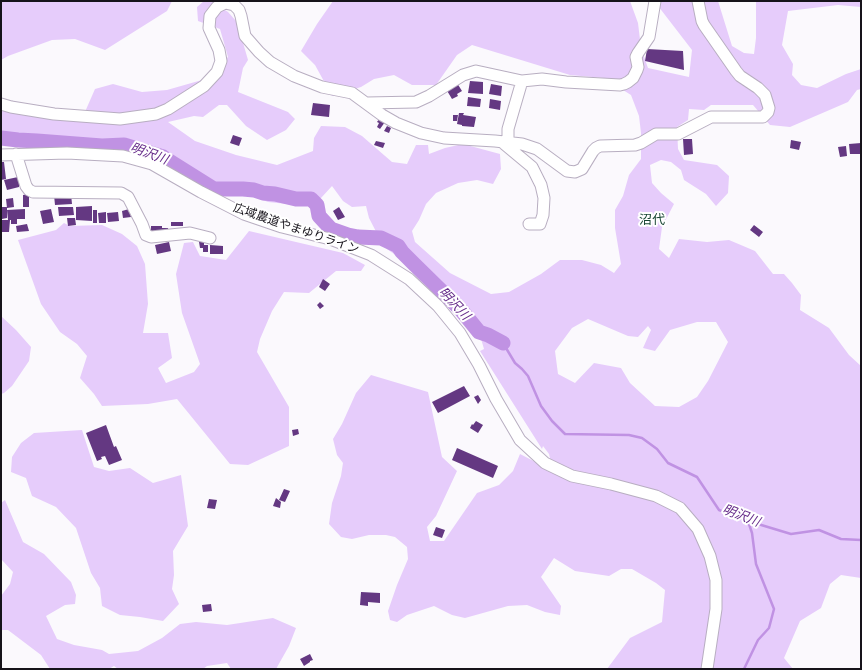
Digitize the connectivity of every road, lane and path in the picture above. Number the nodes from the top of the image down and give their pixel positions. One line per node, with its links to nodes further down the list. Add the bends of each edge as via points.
1 (655, 1): 3 (street, via 649,37 636,57 638,67 628,82 620,84 542,79)
2 (698, 1): 6 (street, via 704,25 736,71 765,95 768,112 763,117 712,117 678,134 656,134 634,145 600,146 593,151 582,169 575,172 567,171 537,149)
3 (522, 81): 4 (street, via 476,71 416,102); 6 (street)
4 (366, 103): 5 (street, via 352,94 322,88 270,62 245,36 239,10 234,5 225,3 216,7 210,16 209,28 220,61 217,72 204,86 168,109 156,114 120,119 54,114); 6 (street, via 396,123 420,133 444,138)
5 (1, 104)
6 (505, 142): 9 (street, via 532,167 541,185 544,198 543,215 540,224)
7 (16, 154): 8 (street, 広域農道やまゆりライン); 10 (street, via 26,186 33,192 121,193 128,197 146,235 152,238 190,233); 11 (street, 広域農道やまゆりライン, via 122,156 152,164 244,214 330,239 371,255 409,279 438,306 460,333 520,440 545,463 572,476 656,496 680,508 698,529 710,556 716,580 716,610)
8 (1, 155)
9 (529, 224)
10 (210, 238)
11 (707, 669)

